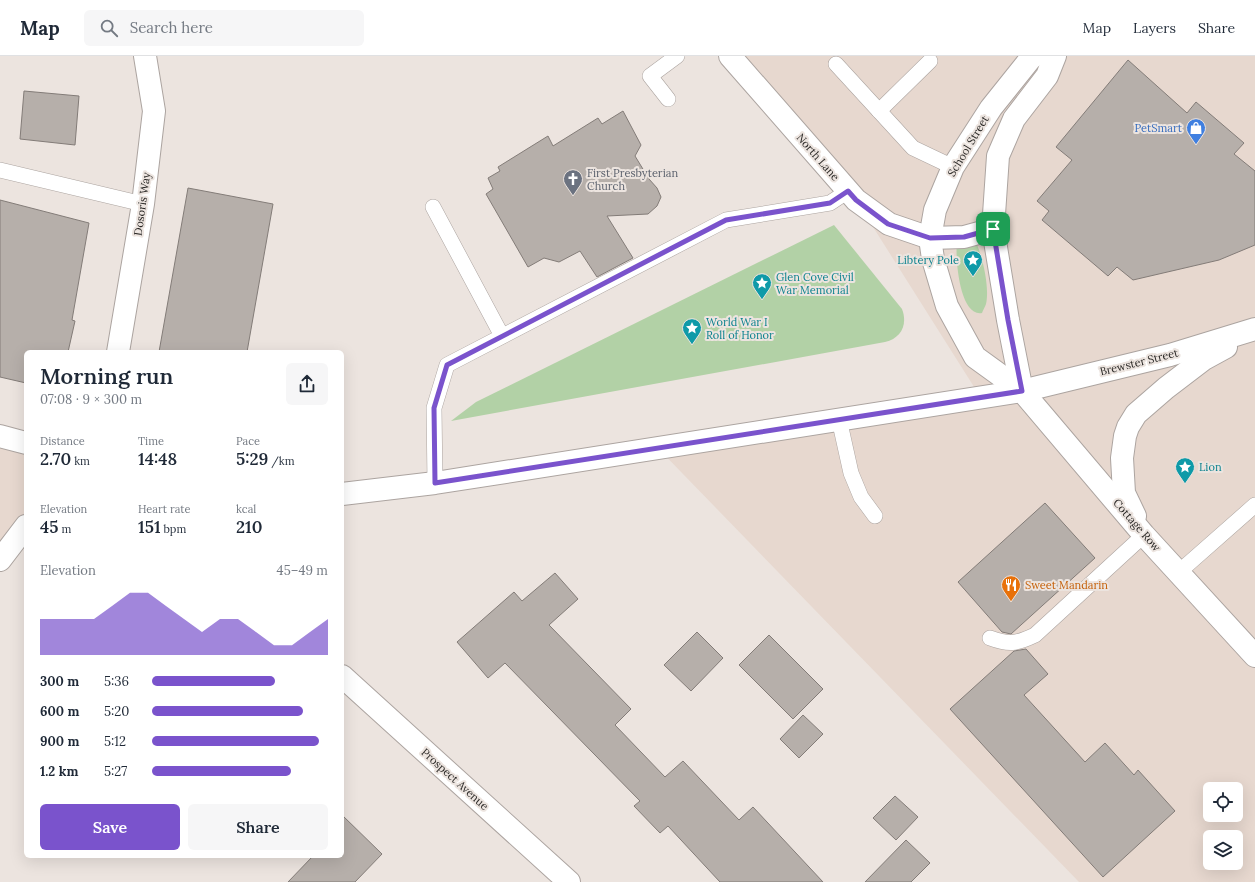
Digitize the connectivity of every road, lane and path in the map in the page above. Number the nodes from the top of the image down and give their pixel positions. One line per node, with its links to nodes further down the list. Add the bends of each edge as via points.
1 (146, 56): 13 (street, Dosoris Way, via 154,110)
2 (677, 56): 8 (lane, via 650,76)
3 (730, 56): 12 (street, North Lane)
4 (1034, 56): 10 (street, School Street, via 991,108)
5 (1055, 56): 15 (street, via 1047,76 1014,118 998,156)
6 (930, 62): 9 (lane)
7 (836, 64): 9 (lane)
8 (668, 99)
9 (879, 111): 10 (lane, via 913,148)
10 (953, 167): 16 (street, School Street, via 935,210)
11 (0, 170): 13 (lane)
12 (848, 191): 16 (street, North Lane, via 888,224); 18 (lane, via 830,203 726,220)
13 (143, 204): 19 (street, Dosoris Way)
14 (433, 207): 18 (lane)
15 (993, 229): 16 (street, North Lane, via 964,237); 20 (street)
16 (930, 238): 20 (street, School Street, via 933,260 947,306 975,357)
17 (1255, 329): 20 (street, Brewster Street, via 1170,356); 29 (street, via 1204,359 1166,388 1136,414 1128,427 1122,458 1124,493)
18 (502, 336): 24 (lane, via 447,365 434,408)
19 (118, 350)
20 (1022, 391): 21 (street, Brewster Street); 29 (street, Cottage Row)
21 (839, 419): 24 (street, Brewster Street); 27 (lane, via 851,473 861,497)
22 (0, 436): 23 (street)
23 (24, 442)
24 (435, 483): 25 (street, Brewster Street)
25 (344, 494)
26 (1255, 505): 31 (lane)
27 (875, 516)
28 (24, 529): 30 (street)
29 (1144, 535): 31 (street, Cottage Row); 32 (lane, via 1035,635 1021,642 1005,644)
30 (0, 560)
31 (1179, 572): 33 (street, Cottage Row)
32 (990, 638)
33 (1255, 656)
34 (344, 678): 35 (street, Prospect Avenue)
35 (569, 882)

